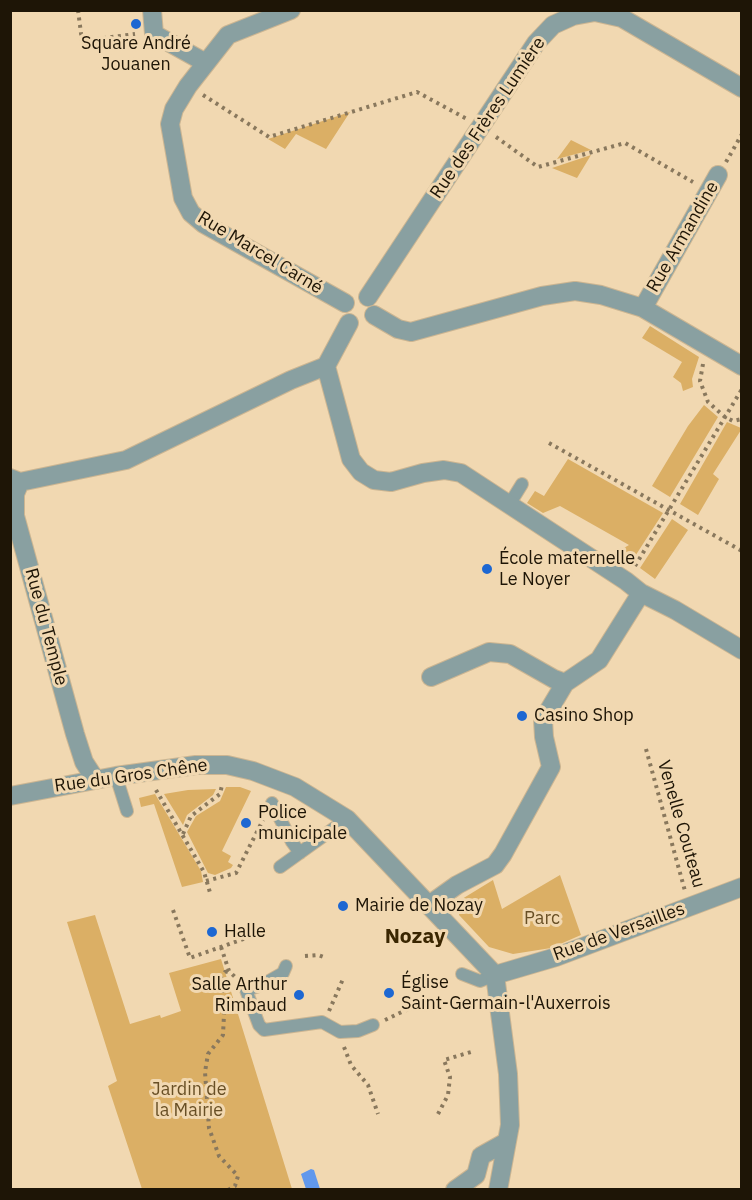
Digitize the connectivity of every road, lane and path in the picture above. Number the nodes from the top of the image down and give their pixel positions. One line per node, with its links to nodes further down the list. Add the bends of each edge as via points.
1 (78, 10): 5 (path, via 82,41 135,34)
2 (152, 10): 6 (street, via 154,34)
3 (595, 11): 8 (street, Rue des Frères Lumière, via 622,18); 9 (street, Rue des Frères Lumière, via 554,25 536,43)
4 (281, 12): 6 (street, Rue Marcel Carné, via 228,35)
5 (144, 39)
6 (206, 63): 7 (street, Rue Marcel Carné)
7 (188, 86): 9 (path, via 269,137 417,92); 14 (street, Rue Marcel Carné, via 174,109 171,124 183,198 192,213 204,224)
8 (741, 88)
9 (481, 127): 12 (path, via 538,167 625,143); 13 (street, Rue des Frères Lumière)
10 (741, 134): 11 (path, Rue Armandine)
11 (718, 176): 12 (street, Rue Armandine)
12 (709, 192): 15 (street, Rue Armandine)
13 (368, 297): 14 (street, via 358,294); 16 (street, via 374,305)
14 (345, 303): 17 (street, via 344,314)
15 (635, 310): 16 (street, via 601,295 575,291 542,296 411,332); 18 (street)
16 (374, 315): 17 (street, via 364,325)
17 (350, 323): 19 (street)
18 (708, 346): 20 (street); 22 (path, via 700,381 708,402)
19 (326, 366): 25 (street, via 126,460); 27 (street, via 351,459 361,472 374,480 391,482 434,472 461,473)
20 (741, 366)
21 (741, 389): 22 (path)
22 (725, 417): 23 (path); 28 (path)
23 (741, 419)
24 (549, 443): 28 (path)
25 (15, 480): 36 (street, Rue du Temple, via 15,516 75,734 84,762)
26 (522, 484): 27 (lane)
27 (509, 505): 30 (street)
28 (669, 510): 29 (path); 30 (path)
29 (741, 551)
30 (634, 588): 31 (street); 33 (street, via 599,660)
31 (741, 650)
32 (431, 677): 33 (street, via 489,652 510,654)
33 (564, 683): 49 (street, via 543,720 551,767 503,854 495,865)
34 (646, 749): 50 (path, Venelle Couteau)
35 (116, 776): 36 (street, Rue du Gros Chêne); 41 (lane); 42 (street, Rue du Gros Chêne, via 226,765 295,787)
36 (95, 779): 39 (street, Rue du Gros Chêne)
37 (222, 785): 43 (path, via 220,794 190,816)
38 (156, 790): 43 (path)
39 (10, 796)
40 (272, 803): 44 (lane); 46 (path, via 236,873)
41 (128, 812)
42 (347, 819): 44 (lane); 49 (street, Rue du Gros Chêne)
43 (183, 835): 46 (path)
44 (300, 853): 45 (lane)
45 (280, 867)
46 (207, 881): 48 (path)
47 (741, 887): 50 (street, Rue de Versailles)
48 (211, 896)
49 (429, 905): 59 (street, Rue du Gros Chêne)
50 (691, 906): 59 (street, Rue de Versailles, via 556,957)
51 (172, 910): 53 (path, via 190,958)
52 (255, 935): 53 (path)
53 (220, 947): 57 (path)
54 (305, 956): 55 (path)
55 (326, 958)
56 (286, 966): 61 (lane, via 283,973)
57 (229, 971): 61 (path); 71 (path, via 219,980 225,994 223,1035 208,1053 205,1072 209,1128 219,1156 238,1176 235,1186)
58 (462, 974): 59 (lane, via 480,981)
59 (495, 975): 69 (street, via 508,1074 510,1125)
60 (343, 979): 63 (path)
61 (246, 990): 63 (lane, via 264,1030)
62 (424, 1001): 64 (path)
63 (322, 1022): 65 (lane)
64 (373, 1024): 65 (lane, via 358,1031)
65 (340, 1032): 67 (path, via 351,1065 368,1085)
66 (471, 1052): 68 (path, via 444,1060 450,1077 448,1095)
67 (378, 1114)
68 (438, 1114)
69 (506, 1142): 70 (street, via 481,1156); 73 (street)
70 (476, 1175): 72 (street); 73 (street)
71 (228, 1190)
72 (455, 1190)
73 (497, 1190)

